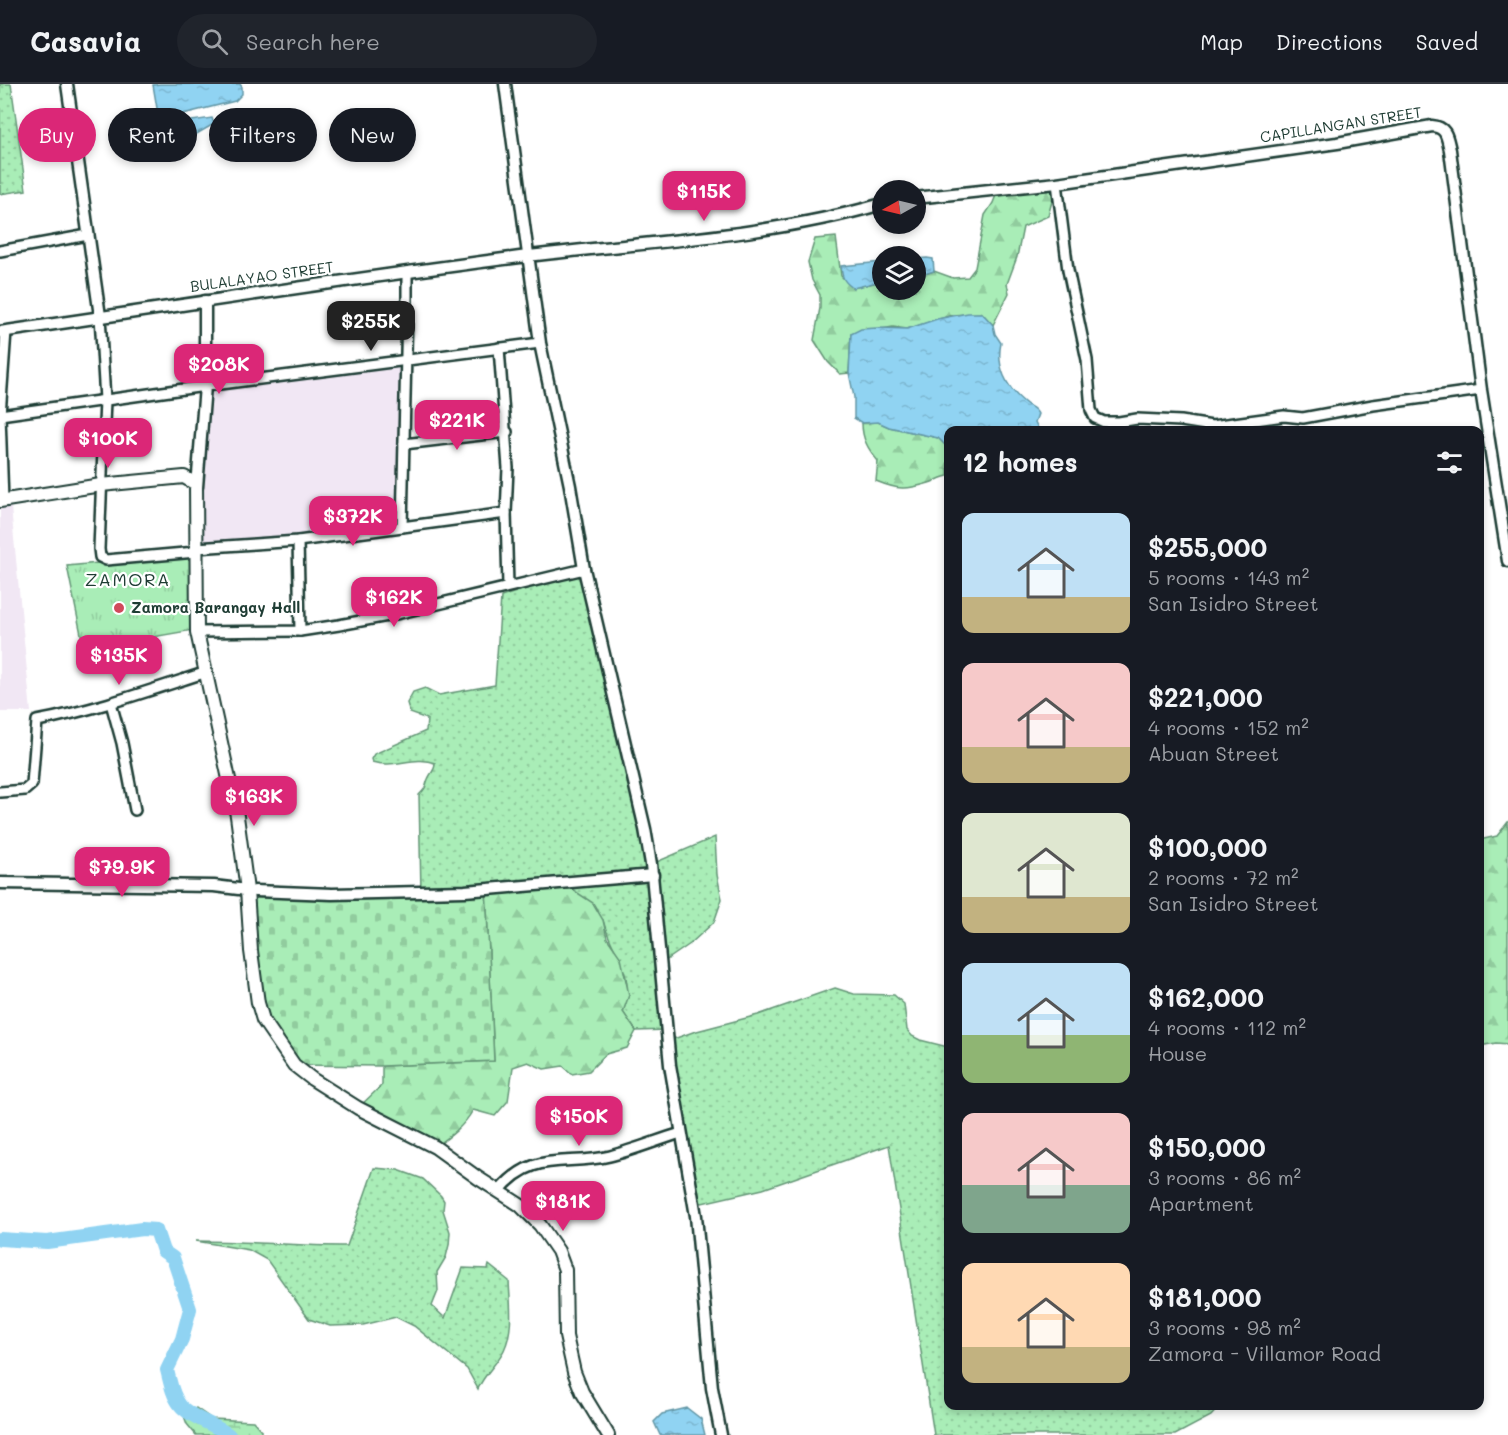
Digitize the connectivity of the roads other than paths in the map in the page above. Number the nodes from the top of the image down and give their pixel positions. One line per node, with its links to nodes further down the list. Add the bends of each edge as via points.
1 (68, 84): 6 (street)
2 (505, 84): 8 (street)
3 (1057, 183): 4 (street, CAPILLANGAN STREET); 17 (street, via 1068,270 1087,360 1091,410 1099,420 1225,425 1284,416 1303,418); 17 (street, CAPILLANGAN STREET, via 1440,127 1446,132 1450,150)
4 (926, 197)
5 (872, 207): 8 (street, via 730,233)
6 (88, 235): 7 (street); 11 (street)
7 (0, 252)
8 (530, 256): 9 (street, BULALAYAO STREET); 13 (street)
9 (406, 272): 10 (street, BULALAYAO STREET); 15 (street)
10 (206, 301): 11 (street, BULALAYAO STREET); 16 (street)
11 (100, 316): 12 (street, BULALAYAO STREET); 18 (street)
12 (3, 332): 19 (street)
13 (540, 343): 14 (street); 30 (street)
14 (499, 348): 15 (street); 20 (street)
15 (406, 361): 16 (street); 21 (street)
16 (205, 386): 18 (street); 23 (street)
17 (1482, 390): 29 (street, CAPILLANGAN STREET)
18 (105, 399): 19 (street); 22 (street)
19 (0, 415): 24 (street)
20 (506, 432): 21 (street); 25 (street)
21 (404, 444): 26 (street)
22 (101, 485): 23 (main road, via 184,477); 24 (main road); 28 (street, via 102,559)
23 (197, 487): 28 (main road)
24 (1, 501)
25 (506, 513): 26 (street); 31 (street)
26 (402, 527): 27 (street)
27 (298, 541): 28 (street); 32 (street)
28 (196, 550): 33 (main road)
29 (1508, 561)
30 (584, 569): 31 (street); 38 (street, via 645,829)
31 (508, 586): 32 (street, via 388,616)
32 (300, 631): 33 (street)
33 (197, 632): 34 (main road)
34 (207, 672): 35 (street); 40 (main road)
35 (111, 703): 36 (street, via 37,721 32,784 25,790); 37 (street)
36 (0, 792)
37 (135, 810)
38 (652, 875): 40 (street, via 465,891 332,894); 41 (street)
39 (0, 883): 40 (street)
40 (251, 890): 42 (main road, via 250,951 258,1003 263,1020 294,1065 349,1102 435,1147)
41 (681, 1133): 42 (street, via 602,1157 543,1162 511,1177); 44 (street, via 696,1216 712,1388)
42 (499, 1191): 43 (main road, via 540,1225 558,1251 565,1270 566,1336 574,1372)
43 (608, 1435)
44 (722, 1435)

